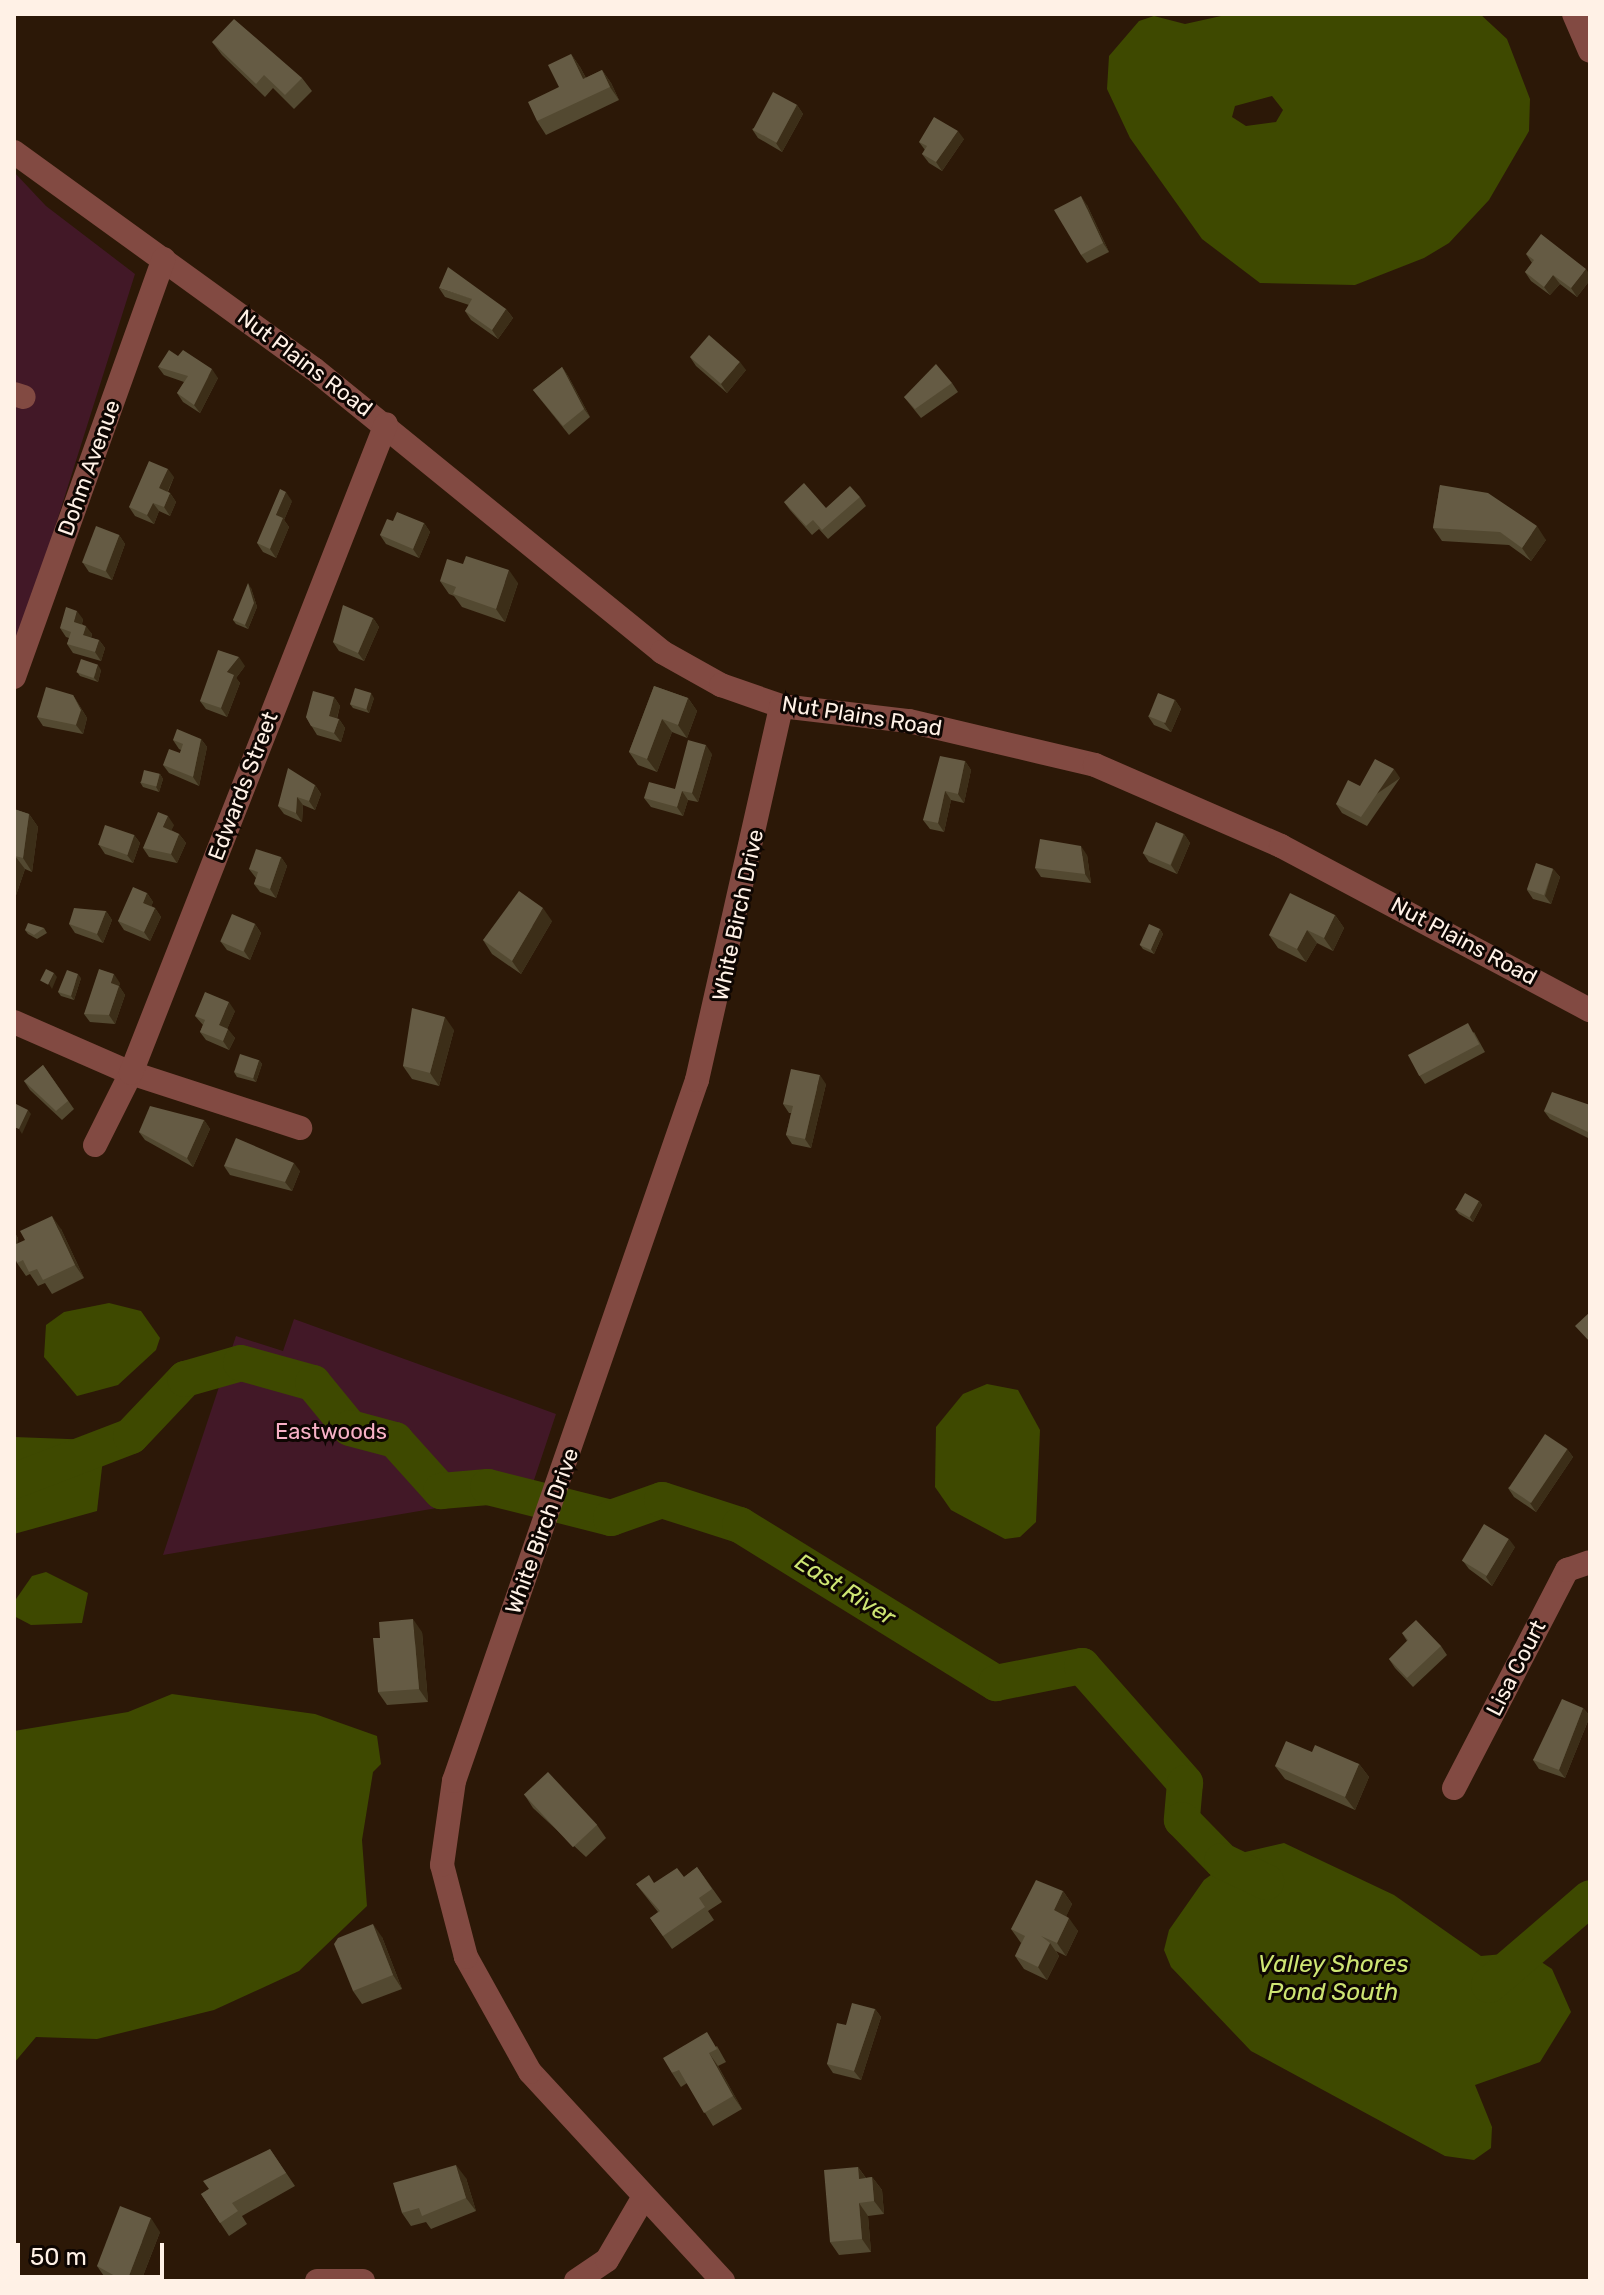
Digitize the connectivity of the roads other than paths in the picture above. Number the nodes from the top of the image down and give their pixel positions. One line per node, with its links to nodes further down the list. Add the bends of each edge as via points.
1 (1574, 14): 2 (street)
2 (1590, 51)
3 (14, 152): 4 (street, Nut Plains Road)
4 (164, 259): 5 (street, Nut Plains Road); 6 (street, Dohm Avenue)
5 (386, 424): 7 (street, Nut Plains Road, via 662,652 721,685); 10 (street, Edwards Street)
6 (14, 677)
7 (781, 706): 8 (street, Nut Plains Road, via 909,721 1095,765 1281,846); 15 (street, White Birch Drive, via 719,1006 565,1470 454,1781 442,1865 466,1957 530,2072)
8 (1590, 1010)
9 (14, 1022): 10 (street)
10 (131, 1073): 11 (street); 12 (street, Edwards Street)
11 (300, 1128)
12 (95, 1145)
13 (1590, 1562): 14 (street, Lisa Court, via 1567,1570)
14 (1454, 1788)
15 (642, 2200): 18 (street, via 607,2260); 19 (street, White Birch Drive, via 682,2230)
16 (317, 2281): 17 (street)
17 (363, 2281)
18 (576, 2281)
19 (723, 2281)

